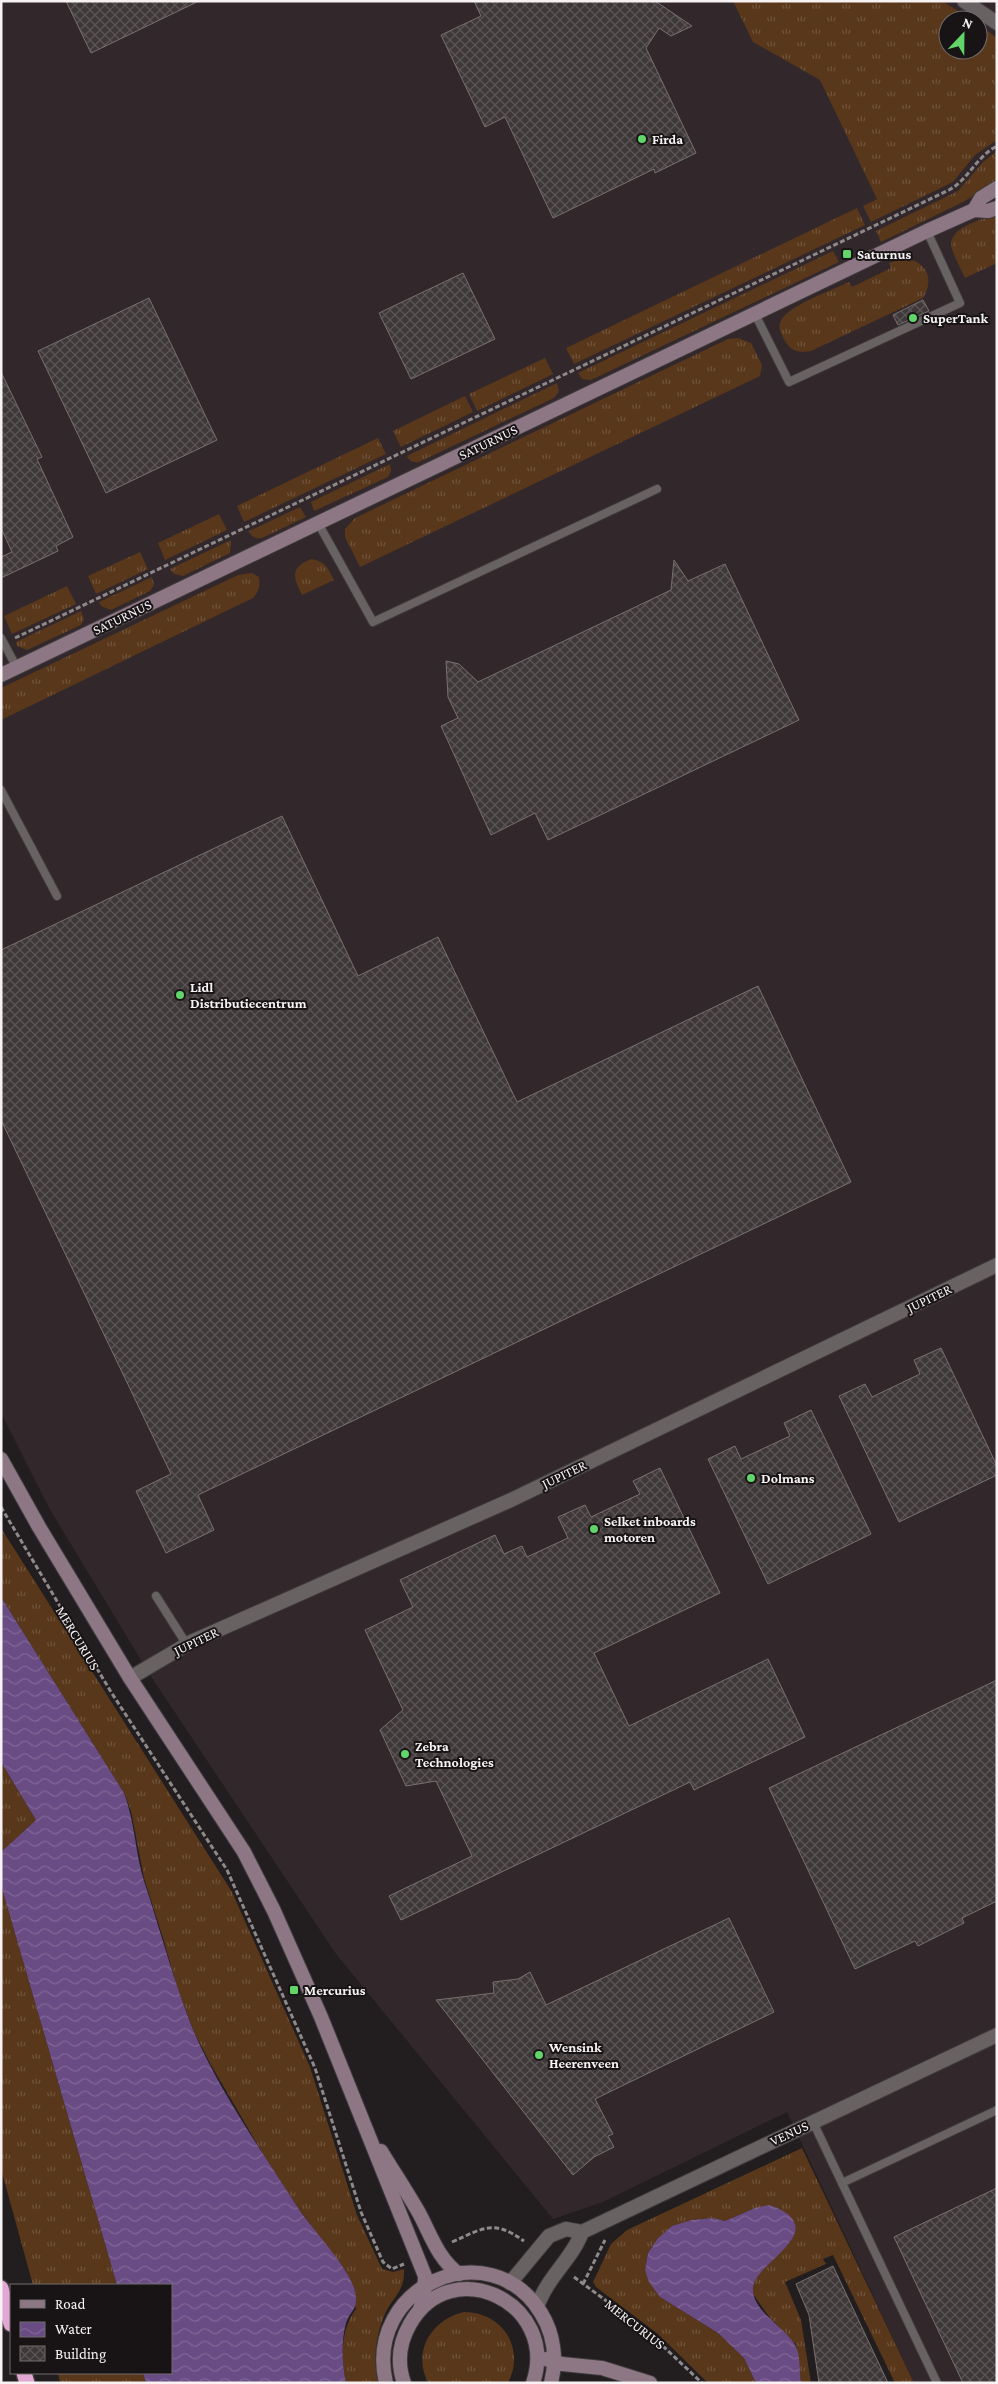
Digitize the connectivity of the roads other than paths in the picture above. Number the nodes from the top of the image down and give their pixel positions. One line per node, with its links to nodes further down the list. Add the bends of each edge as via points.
1 (964, 1): 2 (street)
2 (997, 23)
3 (997, 188): 5 (main road, SATURNUS, via 981,198)
4 (997, 208): 5 (main road, SATURNUS)
5 (974, 210): 6 (main road, SATURNUS)
6 (927, 231): 7 (main road, SATURNUS); 7 (lane, via 960,303 789,382)
7 (755, 314): 9 (main road, SATURNUS)
8 (657, 489): 9 (lane, via 373,622)
9 (318, 524): 11 (main road, SATURNUS)
10 (2, 640): 11 (lane)
11 (17, 668): 12 (main road, SATURNUS)
12 (1, 675)
13 (1, 790): 14 (lane)
14 (57, 896)
15 (997, 1265): 18 (street, JUPITER, via 511,1500)
16 (1, 1459): 19 (main road, MERCURIUS)
17 (156, 1596): 18 (lane)
18 (187, 1644): 19 (street, JUPITER)
19 (130, 1678): 22 (main road, MERCURIUS, via 260,1881 321,2017)
20 (997, 2035): 23 (street, VENUS)
21 (997, 2110): 24 (lane)
22 (361, 2119): 26 (main road, MERCURIUS, via 437,2249); 28 (main road, MERCURIUS, via 422,2270)
23 (813, 2122): 24 (lane); 25 (street, VENUS)
24 (842, 2183): 41 (lane)
25 (582, 2232): 27 (street, VENUS, via 566,2229 549,2236); 31 (street, via 577,2245 547,2284)
26 (458, 2274): 27 (main road, via 485,2274); 28 (main road)
27 (510, 2283): 30 (main road); 31 (main road)
28 (425, 2286): 32 (main road); 36 (main road, via 406,2300 392,2322 382,2353)
29 (1, 2288): 33 (highway)
30 (498, 2295): 32 (main road, via 476,2289 457,2290); 34 (main road, via 517,2309 527,2322)
31 (537, 2306): 35 (main road, via 550,2331)
32 (420, 2309): 37 (main road, via 406,2331 400,2350 400,2372)
33 (10, 2320)
34 (537, 2350): 35 (main road); 38 (main road)
35 (554, 2362): 39 (main road); 40 (main road, via 602,2368)
36 (386, 2383)
37 (404, 2383)
38 (533, 2383)
39 (551, 2383)
40 (650, 2383)
41 (937, 2383)

